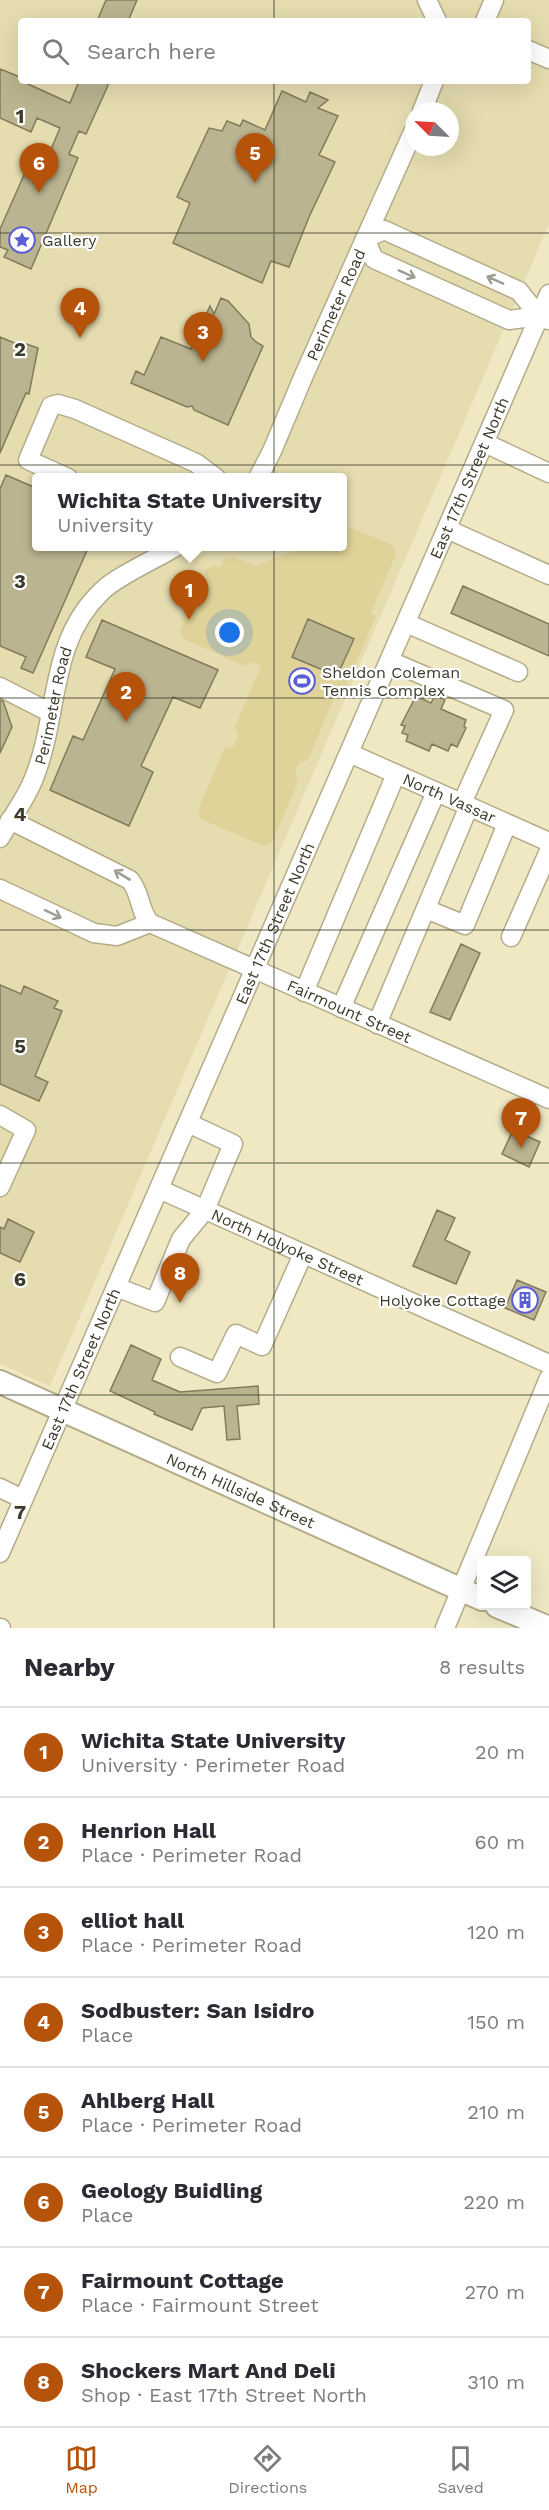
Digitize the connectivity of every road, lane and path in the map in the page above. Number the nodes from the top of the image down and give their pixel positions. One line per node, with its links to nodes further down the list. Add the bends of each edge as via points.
1 (427, 0): 3 (street)
2 (494, 0): 4 (street)
3 (436, 18)
4 (486, 18)
5 (531, 51): 6 (street)
6 (549, 59)
7 (433, 84): 8 (street)
8 (426, 102)
9 (405, 150): 10 (street, Perimeter Road)
10 (365, 239): 12 (street, one-way to 12, via 374,259 509,320); 12 (street, one-way to 10, via 519,291 384,230); 16 (street, Perimeter Road)
11 (549, 294): 12 (street, East 17th Street North)
12 (544, 319): 13 (street, East 17th Street North)
13 (485, 442): 17 (street); 18 (street, East 17th Street North)
14 (59, 473): 15 (street, via 28,460 51,406 58,404 196,463)
15 (207, 473)
16 (260, 473)
17 (549, 473)
18 (447, 529): 20 (street); 21 (street, East 17th Street North)
19 (169, 551): 25 (street, Perimeter Road, via 104,589 80,614 61,658)
20 (549, 575)
21 (406, 623): 22 (street, East 17th Street North); 23 (street)
22 (390, 661): 26 (street, East 17th Street North); 29 (street, via 504,710)
23 (518, 672)
24 (0, 687): 25 (street)
25 (51, 713): 30 (street, Perimeter Road, via 34,778)
26 (349, 753): 27 (street, North Vassar); 39 (street, East 17th Street North)
27 (396, 774): 28 (street, North Vassar); 40 (street)
28 (436, 792): 29 (street, North Vassar); 41 (street)
29 (466, 805): 31 (street, North Vassar); 36 (street)
30 (10, 820): 32 (street, Perimeter Road); 37 (street, one-way to 30, via 138,890 130,880)
31 (507, 824): 33 (street, North Vassar); 36 (street, via 465,925)
32 (0, 837)
33 (549, 842)
34 (549, 851): 38 (street)
35 (0, 889): 37 (street, one-way to 37, via 94,933 117,936)
36 (426, 909): 42 (street)
37 (150, 923): 39 (street, Fairmount Street)
38 (511, 937)
39 (255, 970): 40 (street, Fairmount Street); 45 (street, East 17th Street North)
40 (304, 992): 41 (street, Fairmount Street)
41 (341, 1008): 42 (street, Fairmount Street)
42 (377, 1024): 43 (street, Fairmount Street)
43 (549, 1099)
44 (0, 1115): 46 (street, via 26,1130)
45 (188, 1123): 47 (street, East 17th Street North); 48 (street, via 233,1144)
46 (0, 1187)
47 (159, 1189): 48 (street, North Holyoke Street); 50 (street, East 17th Street North)
48 (205, 1210): 49 (street, North Holyoke Street); 50 (street, via 181,1239 155,1302)
49 (303, 1254): 51 (street, via 262,1346 236,1334 217,1374); 52 (street, North Holyoke Street)
50 (116, 1287): 55 (street, East 17th Street North)
51 (180, 1358)
52 (549, 1364)
53 (549, 1378): 59 (street)
54 (0, 1382): 55 (main road, North Hillside Street)
55 (62, 1410): 57 (street, East 17th Street North); 59 (main road, North Hillside Street)
56 (0, 1488): 57 (street)
57 (23, 1499): 58 (street, East 17th Street North)
58 (0, 1553)
59 (471, 1594): 61 (street)
60 (508, 1610): 62 (main road)
61 (445, 1628)
62 (549, 1628)

